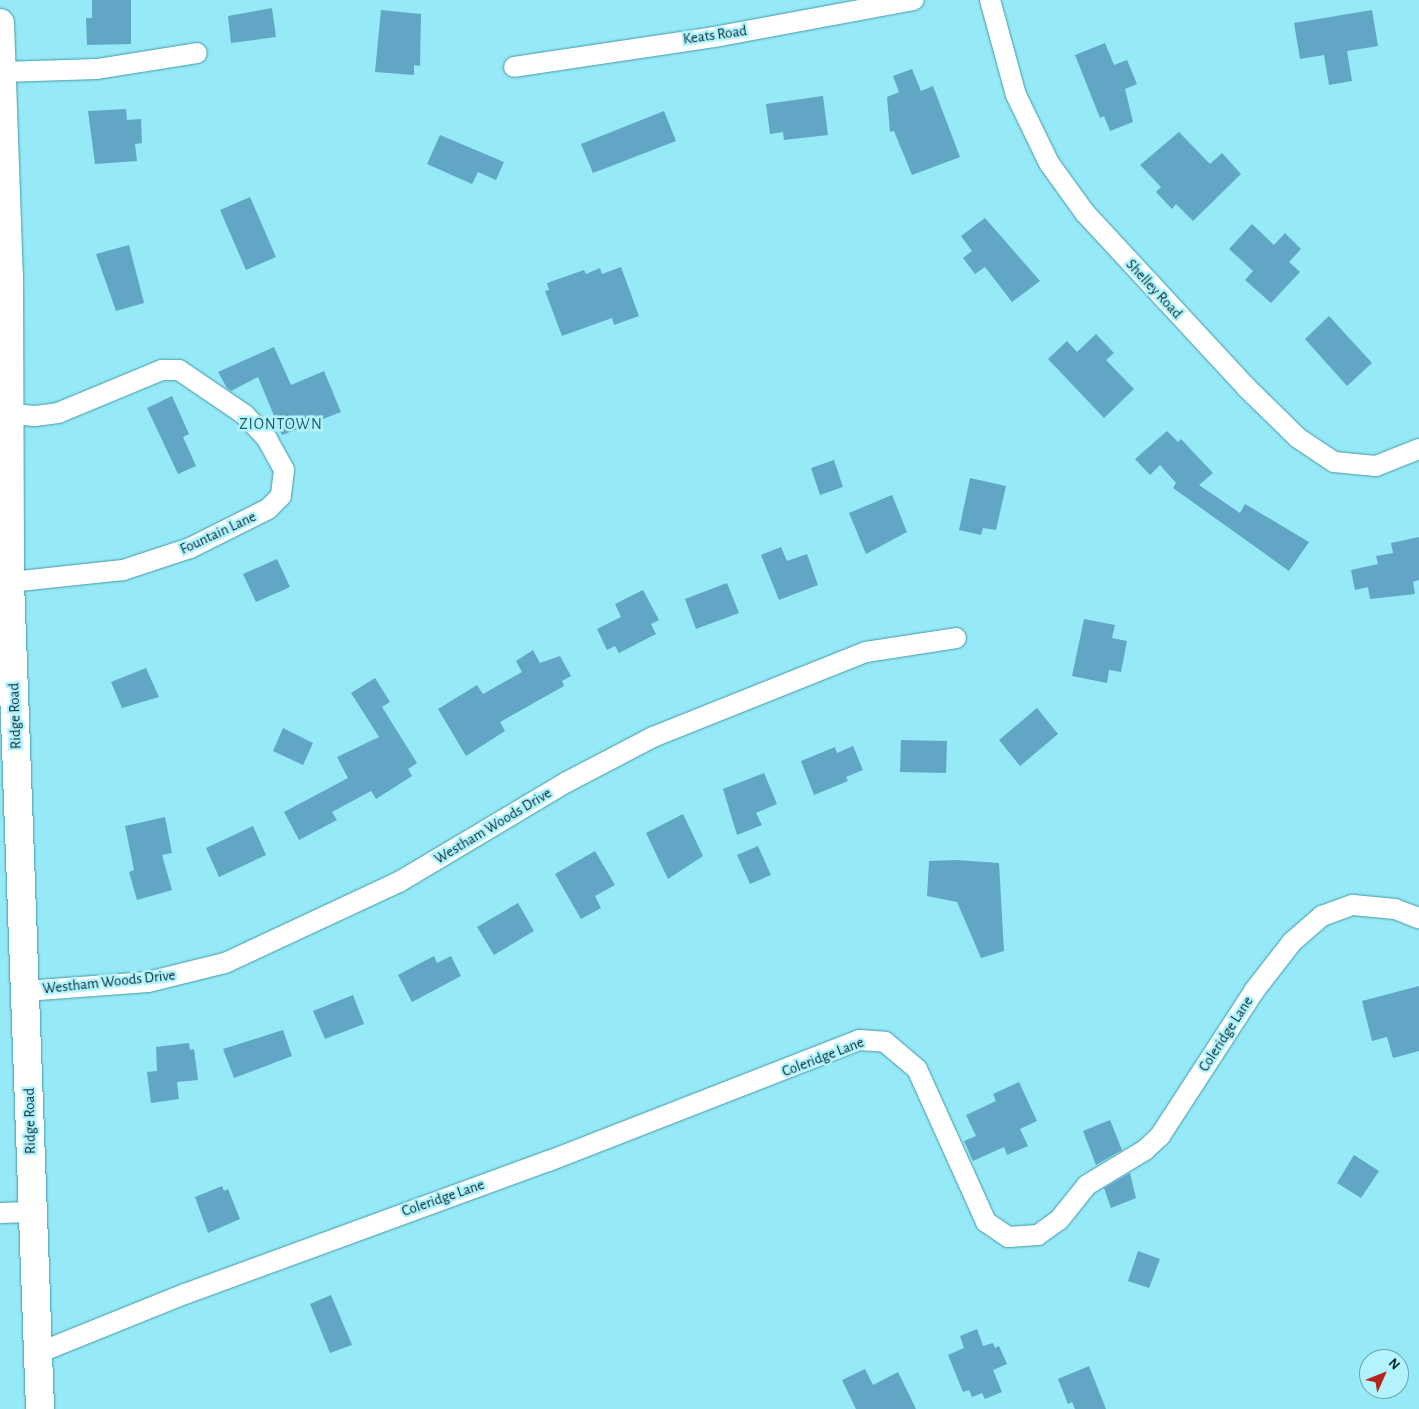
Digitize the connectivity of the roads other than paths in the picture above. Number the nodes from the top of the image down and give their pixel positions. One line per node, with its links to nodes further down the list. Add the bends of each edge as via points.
1 (914, 0): 5 (street, Keats Road, via 714,37)
2 (990, 0): 8 (street, Shelley Road, via 1016,95 1049,163 1085,213 1246,387 1298,438 1334,462 1376,466)
3 (0, 23): 6 (street, Ridge Road)
4 (197, 53): 6 (street, via 97,69)
5 (514, 67)
6 (3, 72): 7 (street, Ridge Road)
7 (5, 414): 9 (street, Ridge Road); 9 (street, Fountain Lane, via 58,413 162,370 180,370 245,415 266,439 284,470 284,486 268,509 190,548 123,570)
8 (1419, 449)
9 (10, 582): 11 (street, Ridge Road)
10 (956, 638): 13 (street, Westham Woods Drive, via 866,652 653,737 567,782 399,882 225,963 148,982)
11 (8, 767): 13 (street, Ridge Road)
12 (1419, 918): 16 (street, Coleridge Lane, via 1395,908 1353,905 1322,916 1292,942 1254,991 1160,1136 1144,1150 1087,1185 1059,1220 1038,1235 1008,1238 986,1222 917,1069 885,1042 860,1040 558,1158 185,1294)
13 (25, 990): 14 (street, Ridge Road)
14 (33, 1212): 15 (street); 16 (street, Ridge Road)
15 (0, 1213)
16 (38, 1353): 17 (street, Ridge Road)
17 (40, 1409)

